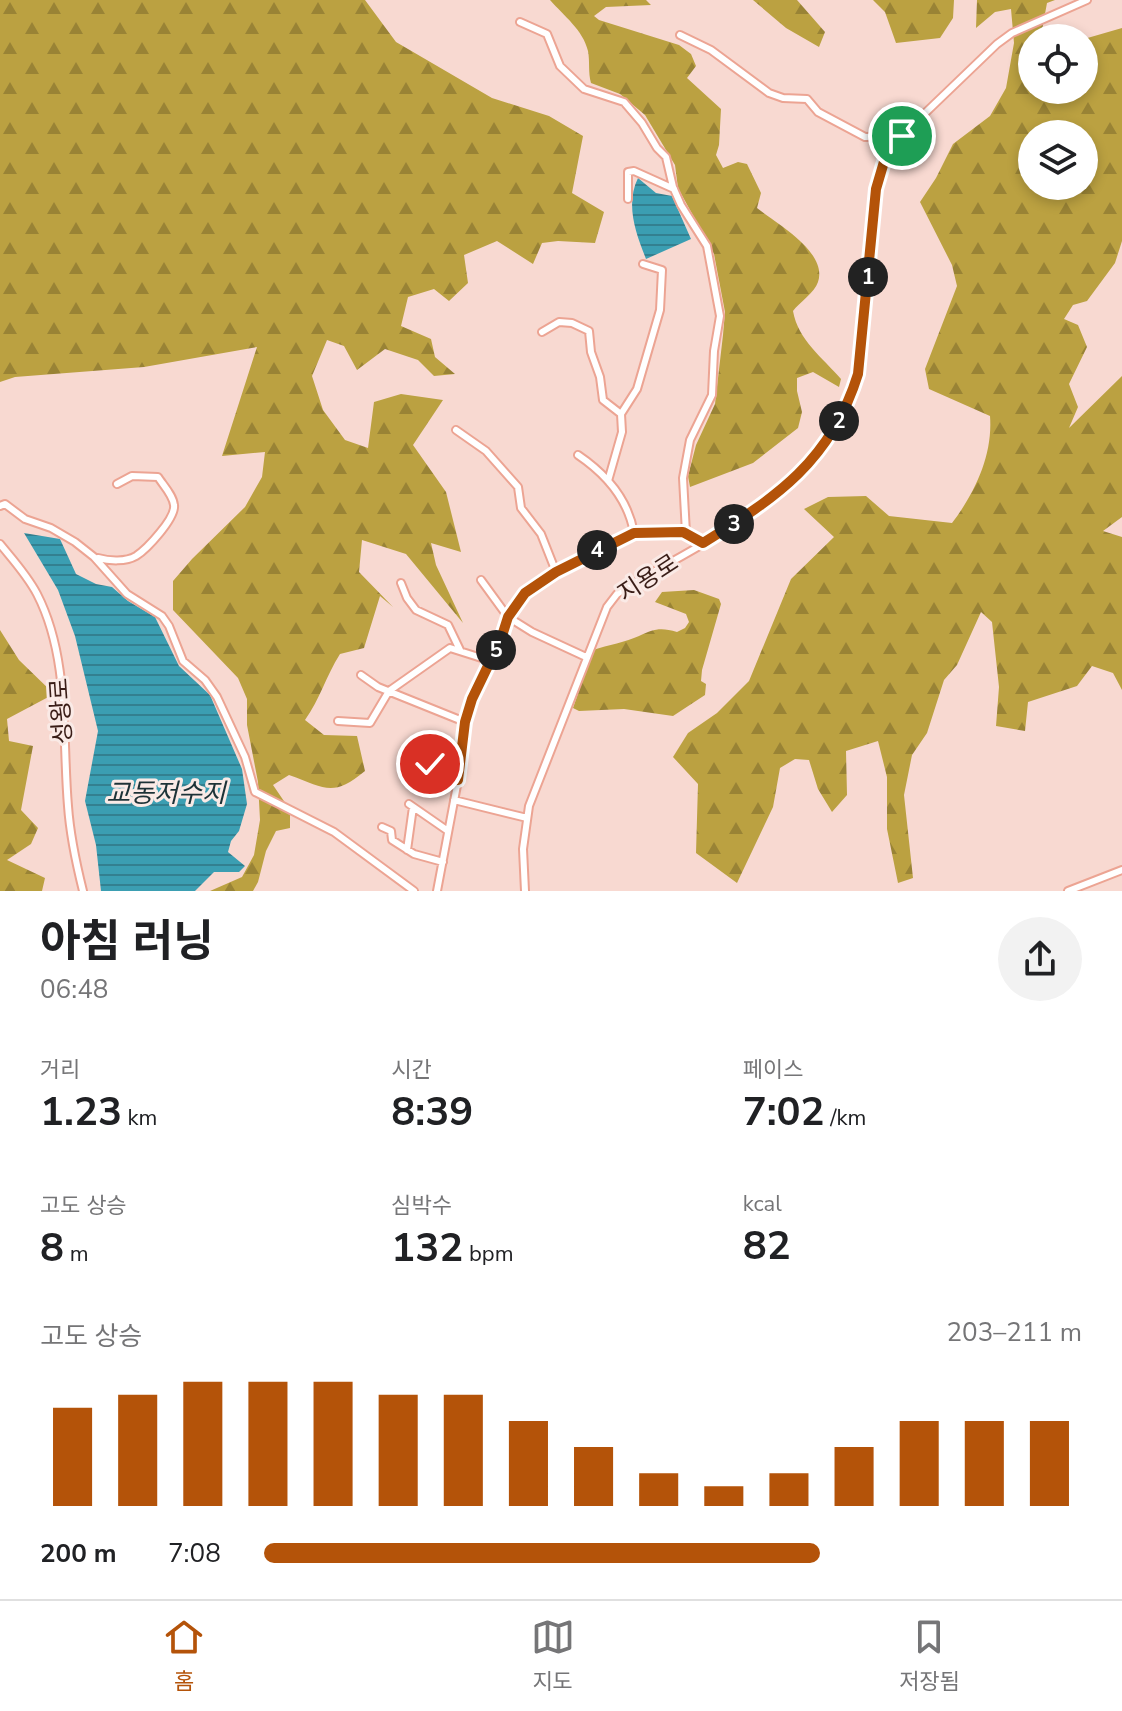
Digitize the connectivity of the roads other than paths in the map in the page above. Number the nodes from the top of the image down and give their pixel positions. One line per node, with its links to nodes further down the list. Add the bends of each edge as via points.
1 (1087, 0): 4 (street, 지용로, via 1005,39)
2 (520, 22): 5 (street, via 547,34 560,66 584,89 624,102 666,157)
3 (680, 35): 4 (street, via 711,50 769,93 807,99 818,112 865,137)
4 (902, 136): 17 (street, 지용로, via 886,155 876,189 860,362 848,403 807,466 761,507)
5 (674, 189): 6 (street, via 628,172); 16 (street, via 707,246 720,316 712,395 690,440 683,478)
6 (628, 199)
7 (643, 264): 9 (street, via 662,270 660,310 637,389)
8 (542, 332): 9 (street, via 559,322 589,331 603,400)
9 (621, 414): 12 (street, via 622,432)
10 (456, 430): 20 (street, via 486,451 518,487 521,508 541,534)
11 (578, 455): 12 (street)
12 (608, 481): 15 (street, via 626,503)
13 (117, 484): 19 (street, via 132,476 158,477 174,512 135,557)
14 (0, 506): 19 (street, via 62,534)
15 (634, 533): 16 (street); 20 (street)
16 (686, 533): 17 (street)
17 (703, 543): 25 (street, 지용로, via 617,594)
18 (0, 544): 40 (street, 성왕로, via 37,594 54,642 72,845)
19 (94, 557): 41 (street, via 127,594 166,621 183,661 217,697 255,792 334,832)
20 (556, 572): 23 (street, via 525,593)
21 (481, 580): 23 (street)
22 (401, 583): 24 (street, via 416,610 448,625)
23 (508, 617): 25 (street); 26 (street)
24 (460, 650): 26 (street); 28 (street, via 450,648)
25 (586, 657): 34 (street, 지용로)
26 (491, 661): 30 (street)
27 (361, 675): 28 (street)
28 (389, 691): 29 (street, via 370,723); 30 (street)
29 (338, 721)
30 (465, 722): 32 (street)
31 (430, 764): 32 (street)
32 (458, 780): 33 (street)
33 (454, 800): 34 (street); 36 (street)
34 (527, 818): 43 (street, 지용로)
35 (382, 827): 37 (street)
36 (448, 831): 37 (street, via 411,805); 38 (street)
37 (407, 850): 38 (street)
38 (443, 862): 42 (street)
39 (1122, 870): 44 (street)
40 (83, 891)
41 (414, 891)
42 (437, 891)
43 (525, 891)
44 (1068, 891)

